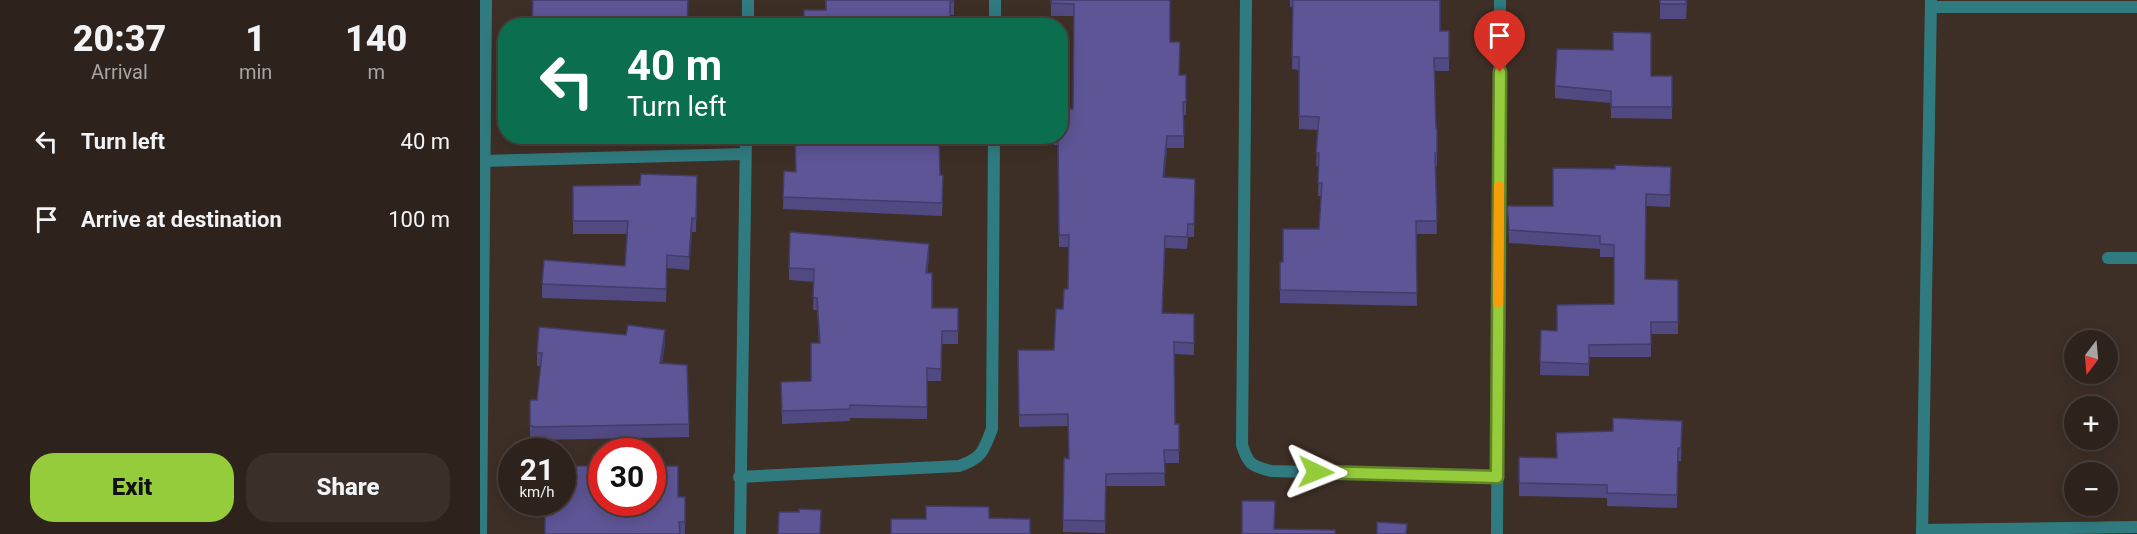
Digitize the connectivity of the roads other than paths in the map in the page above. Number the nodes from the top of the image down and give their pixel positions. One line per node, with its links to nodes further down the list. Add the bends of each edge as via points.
1 (486, 0): 13 (street)
2 (748, 0): 8 (street)
3 (995, 0): 9 (street)
4 (1246, 0): 18 (street, via 1242,445 1247,460 1255,467 1271,471)
5 (1500, 0): 18 (street)
6 (1931, 3): 7 (street); 21 (street)
7 (2137, 7)
8 (748, 18)
9 (995, 18)
10 (746, 144): 12 (street)
11 (994, 144): 17 (street, via 992,429 982,452 974,461 959,466)
12 (745, 154): 13 (street); 17 (street)
13 (484, 161): 16 (street)
14 (2108, 258): 15 (street)
15 (2137, 258)
16 (480, 440): 22 (street)
17 (739, 477): 23 (street)
18 (1497, 477): 24 (street)
19 (2137, 527): 20 (street)
20 (2041, 531): 21 (street)
21 (1922, 532)
22 (481, 534)
23 (740, 534)
24 (1497, 534)

